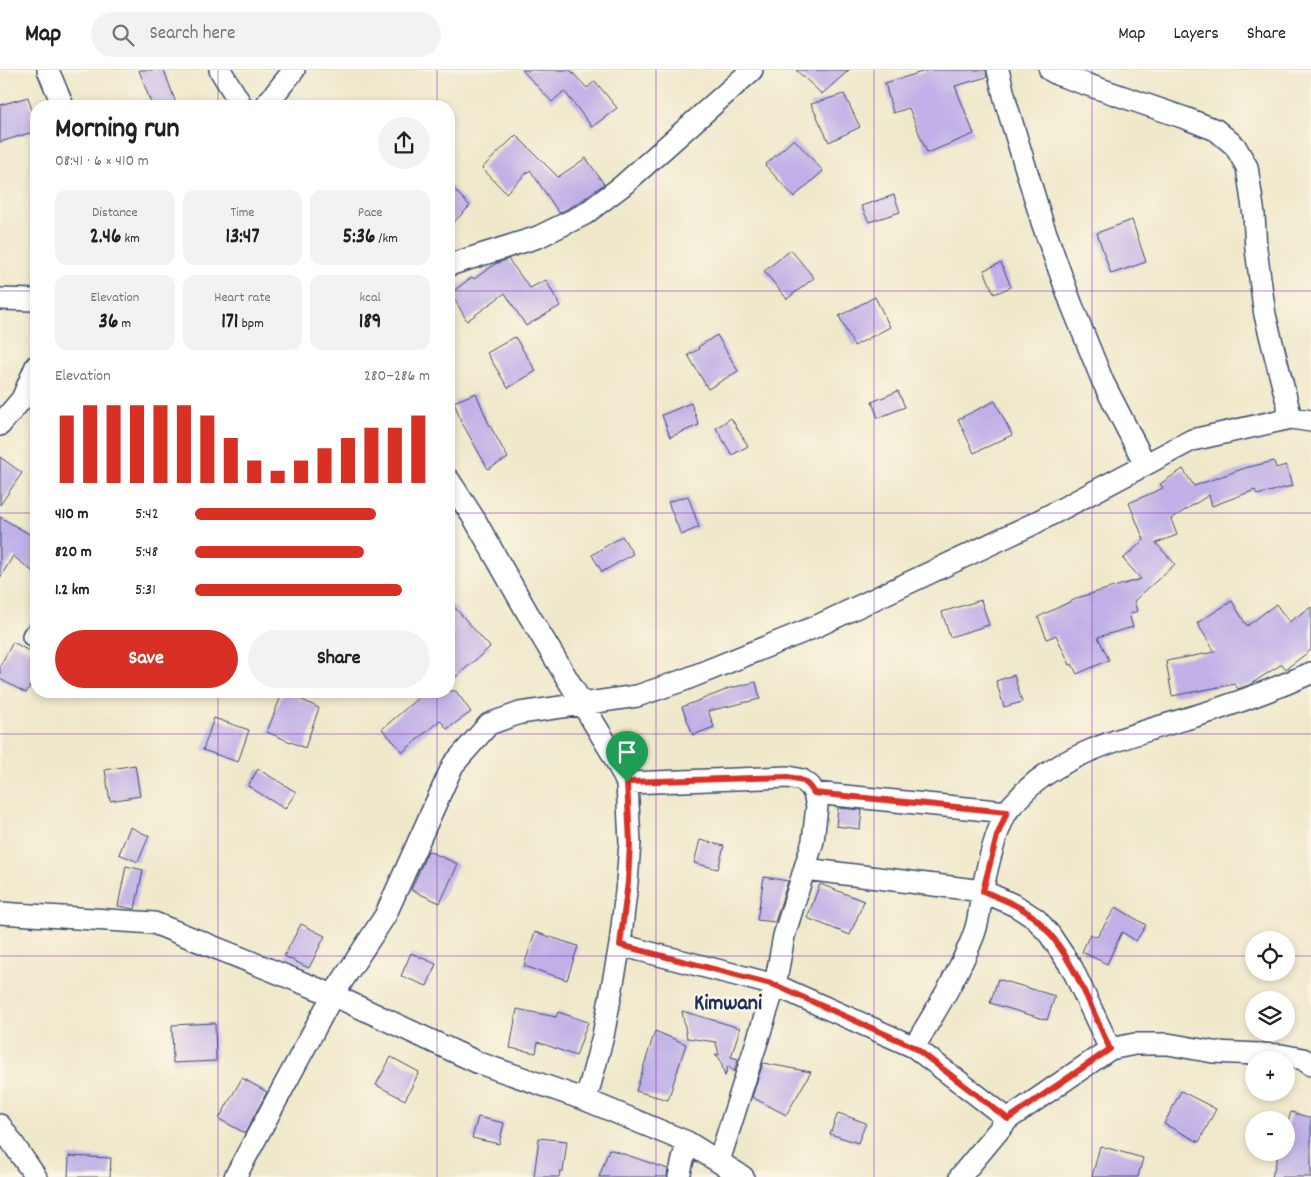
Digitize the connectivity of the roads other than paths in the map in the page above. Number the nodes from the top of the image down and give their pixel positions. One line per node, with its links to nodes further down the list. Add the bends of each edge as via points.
1 (48, 70): 7 (street)
2 (220, 70): 8 (street)
3 (294, 70): 9 (street)
4 (752, 70): 10 (street, via 622,186 585,214 538,237)
5 (998, 70): 16 (street, via 1043,225 1071,303 1103,382)
6 (1050, 70): 14 (street, via 1216,130 1235,146 1247,167 1266,315)
7 (60, 100)
8 (238, 100)
9 (270, 100)
10 (455, 263)
11 (0, 299): 12 (street)
12 (30, 300)
13 (29, 403): 15 (street)
14 (1301, 419): 16 (street, via 1192,440)
15 (0, 425)
16 (1145, 464): 19 (street, via 1031,524 815,627 637,696)
17 (455, 489): 19 (street)
18 (1311, 673): 22 (street, via 1083,754 1044,775)
19 (582, 704): 20 (street); 28 (street, via 520,713 489,724 452,765 385,916)
20 (627, 782): 21 (street, via 788,777 802,780); 26 (street, via 630,843)
21 (814, 793): 22 (street); 23 (street, via 818,806)
22 (1007, 812): 24 (street, via 997,836)
23 (805, 869): 24 (street); 27 (street, via 784,936)
24 (983, 891): 29 (street, via 974,933 954,981); 30 (street, via 1036,919 1050,935 1072,968)
25 (0, 913): 28 (street, via 154,923)
26 (620, 945): 27 (street); 32 (street, via 603,1036)
27 (775, 985): 29 (street); 36 (street)
28 (333, 995): 32 (street, via 479,1063); 38 (street)
29 (914, 1047): 33 (street)
30 (1110, 1049): 31 (street, via 1135,1044 1168,1044 1213,1052 1281,1055); 33 (street)
31 (1311, 1065)
32 (586, 1100): 35 (street)
33 (1008, 1119): 41 (street)
34 (0, 1125): 37 (street)
35 (687, 1142): 36 (street); 39 (street)
36 (719, 1161): 40 (street)
37 (36, 1177)
38 (235, 1177)
39 (679, 1177)
40 (744, 1177)
41 (960, 1177)

